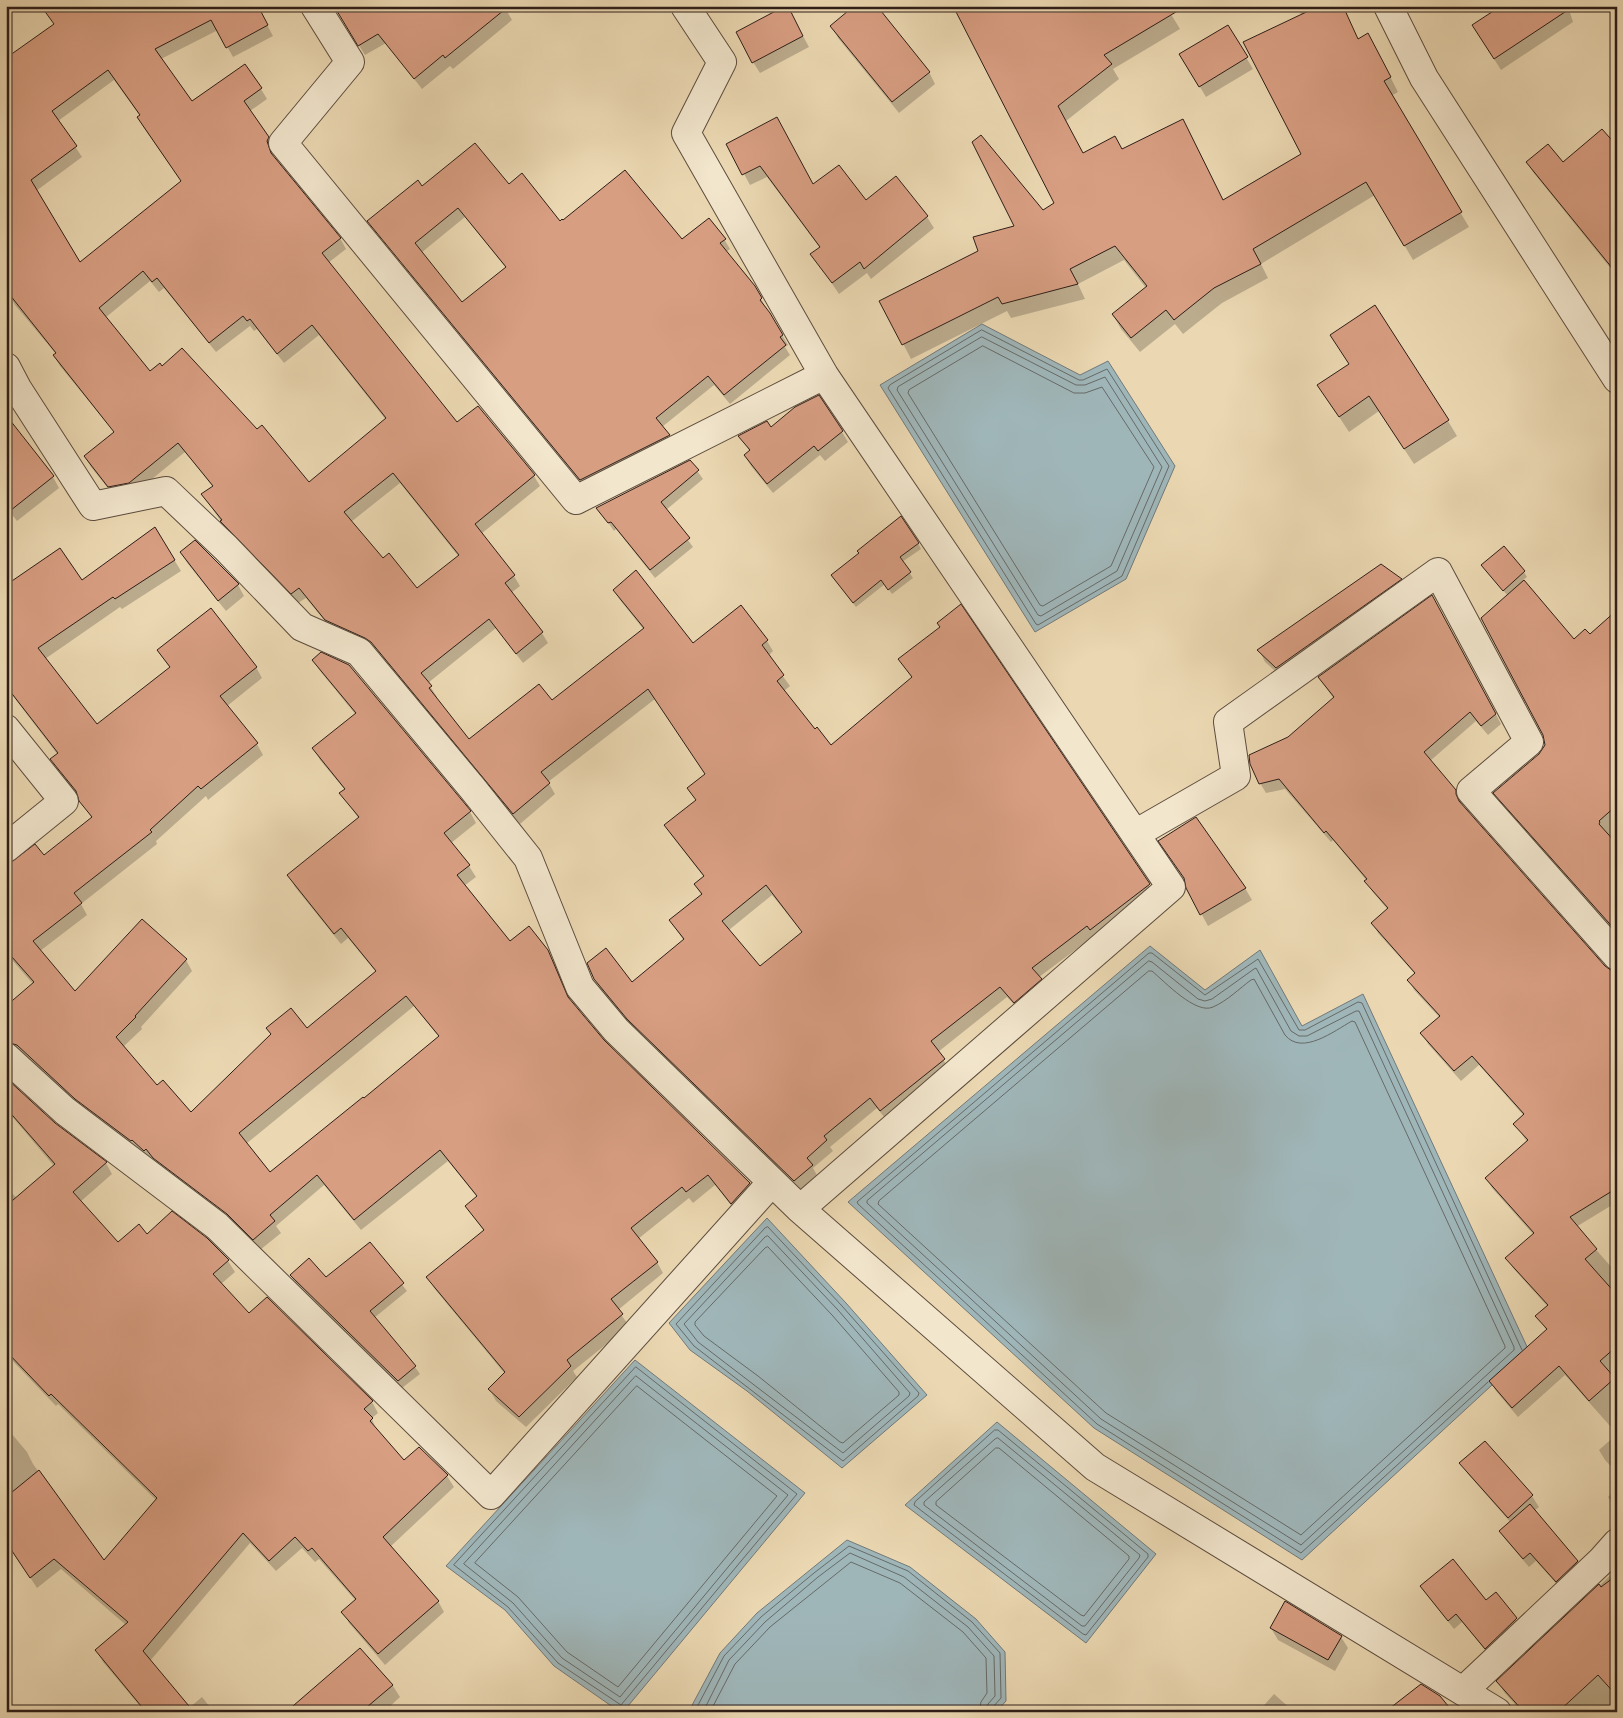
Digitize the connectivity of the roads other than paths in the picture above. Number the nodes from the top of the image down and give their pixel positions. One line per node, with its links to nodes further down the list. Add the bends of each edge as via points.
1 (315, 6): 4 (street, via 350,62 283,143 576,500)
2 (685, 6): 4 (street, via 722,62 686,133)
3 (1388, 6): 5 (street, via 1424,78)
4 (824, 375): 8 (street)
5 (1617, 379)
6 (10, 384): 12 (street, via 93,506 166,491 302,627 359,652 528,858 580,987 616,1030)
7 (6, 729): 9 (street, via 64,801)
8 (1135, 834): 10 (street, via 1236,776 1228,722 1438,572 1529,742 1471,791); 13 (street, via 1170,887)
9 (6, 848)
10 (1617, 956)
11 (6, 1057): 12 (street, via 65,1111 217,1226 491,1495)
12 (772, 1182): 13 (street)
13 (800, 1209): 15 (street, via 1094,1466)
14 (1617, 1544): 15 (street)
15 (1463, 1691): 16 (street)
16 (1497, 1712)

